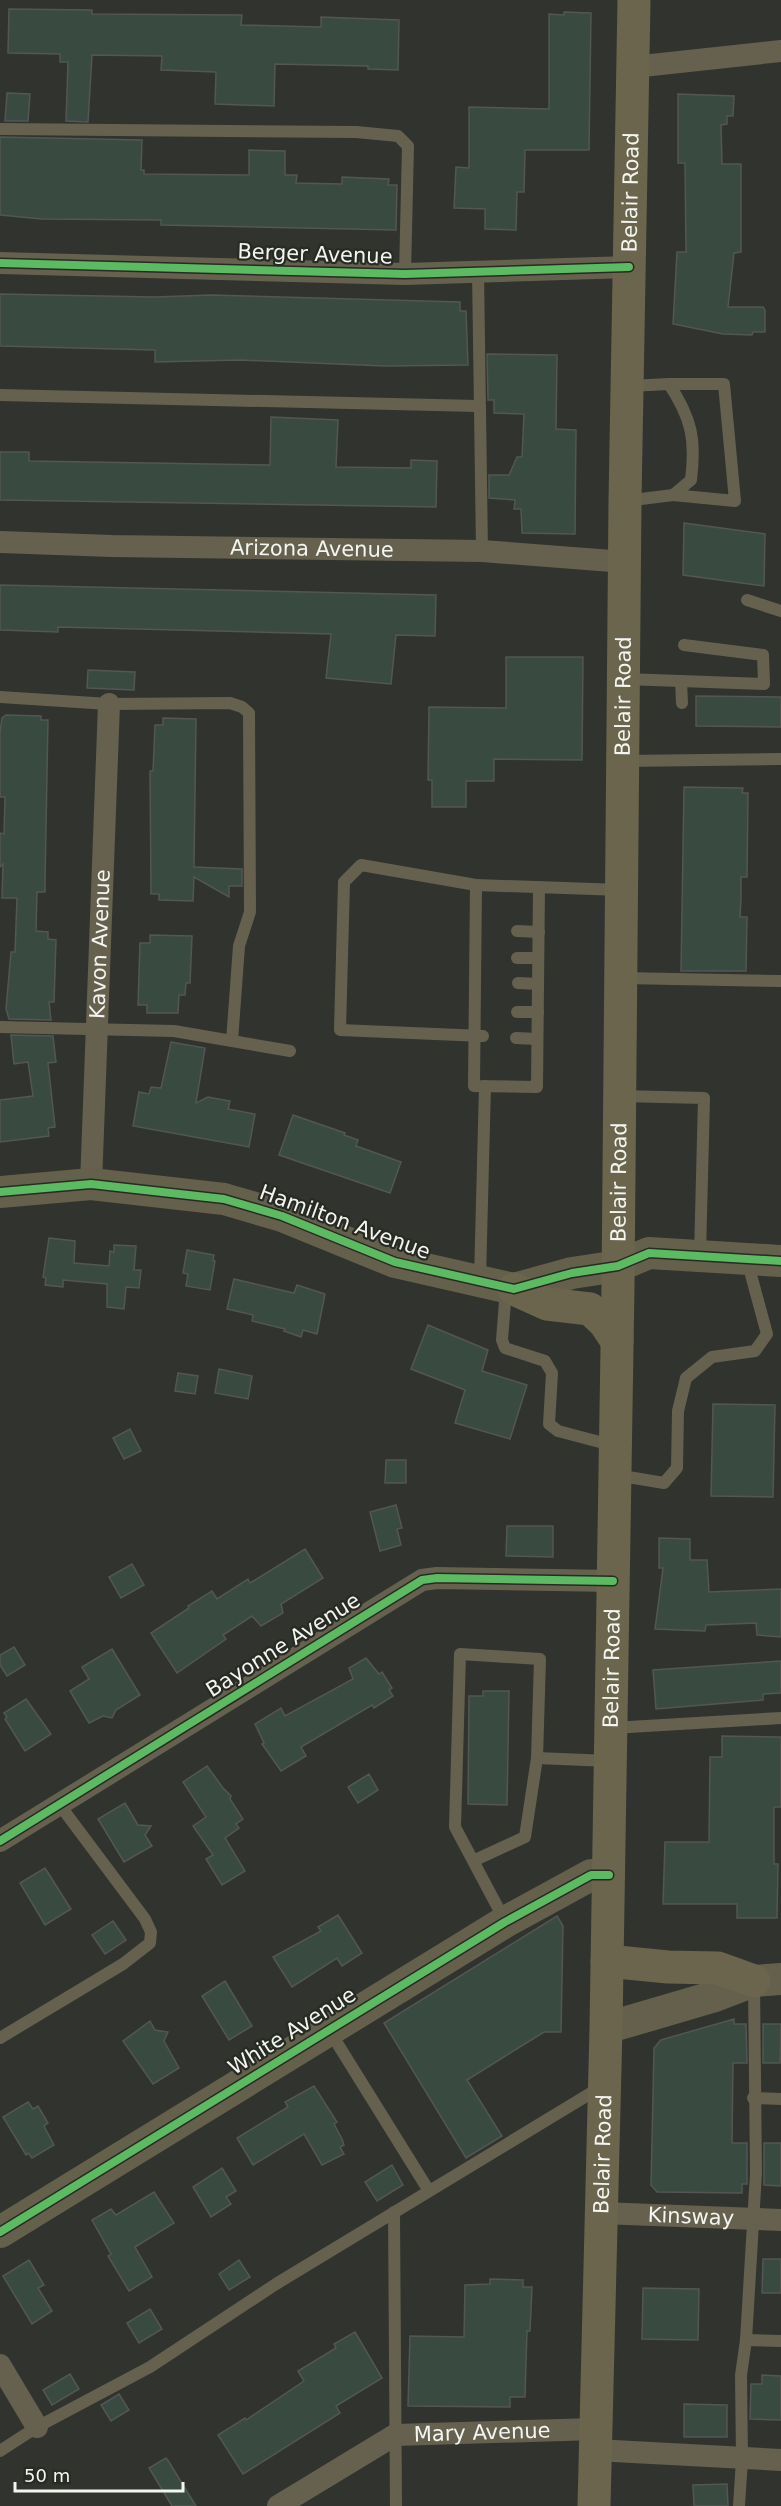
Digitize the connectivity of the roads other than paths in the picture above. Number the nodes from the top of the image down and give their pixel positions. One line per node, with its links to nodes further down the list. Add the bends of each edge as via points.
1 (634, 0): 3 (main road, Belair Road)
2 (781, 51): 3 (street)
3 (633, 68): 6 (main road, Belair Road)
4 (0, 129): 8 (lane, via 356,132 398,136 408,146)
5 (0, 263): 8 (street, Berger Avenue)
6 (629, 267): 7 (street, Berger Avenue); 10 (main road, Belair Road)
7 (478, 272): 8 (street, Berger Avenue); 12 (lane)
8 (405, 274)
9 (669, 384): 10 (lane); 13 (lane, via 693,432 692,480); 13 (lane, via 724,384 735,501)
10 (627, 386): 14 (main road, Belair Road)
11 (0, 395): 12 (lane)
12 (478, 405): 16 (lane)
13 (673, 495): 14 (lane)
14 (626, 501): 17 (main road, Belair Road)
15 (0, 542): 16 (street, Arizona Avenue)
16 (482, 551): 17 (street, Arizona Avenue)
17 (625, 562): 21 (main road, Belair Road)
18 (747, 600): 19 (lane)
19 (781, 611)
20 (684, 645): 22 (lane, via 764,655 764,684)
21 (624, 679): 22 (lane); 27 (main road, Belair Road)
22 (681, 681): 24 (lane)
23 (0, 697): 25 (lane)
24 (682, 703)
25 (109, 704): 42 (street, Kavon Avenue); 46 (lane, via 230,703 249,713 250,912 239,946)
26 (781, 759): 27 (lane)
27 (623, 761): 30 (main road, Belair Road)
28 (476, 885): 29 (lane); 43 (lane, via 481,930); 43 (lane, via 361,865 352,872 344,882 340,1030)
29 (539, 887): 30 (lane); 32 (lane)
30 (622, 890): 35 (main road, Belair Road)
31 (517, 931): 32 (lane)
32 (539, 932): 34 (lane)
33 (517, 957): 34 (lane)
34 (538, 958): 38 (lane)
35 (621, 978): 36 (lane); 49 (main road, Belair Road)
36 (781, 981)
37 (518, 983): 38 (lane)
38 (538, 984): 40 (lane)
39 (517, 1012): 40 (lane)
40 (538, 1012): 45 (lane)
41 (0, 1027): 42 (lane)
42 (96, 1027): 46 (lane, via 174,1031); 50 (street, Kavon Avenue)
43 (479, 1036): 48 (lane, via 474,1086)
44 (516, 1038): 45 (lane)
45 (537, 1039): 48 (lane, via 537,1087)
46 (231, 1041): 47 (lane)
47 (290, 1051)
48 (485, 1086): 56 (lane)
49 (620, 1096): 52 (lane, via 704,1098); 55 (main road, Belair Road)
50 (91, 1184): 51 (street, Hamilton Avenue); 56 (street, Hamilton Avenue, via 224,1199 282,1216 395,1262)
51 (0, 1192)
52 (700, 1257): 53 (street, Hamilton Avenue); 55 (street, Hamilton Avenue, via 649,1253)
53 (747, 1259): 54 (street, Hamilton Avenue); 58 (lane, via 767,1334 755,1351 712,1357 686,1378 678,1411 676,1468 664,1483)
54 (781, 1261)
55 (618, 1266): 56 (street, Hamilton Avenue); 57 (main road, Belair Road)
56 (500, 1286): 57 (main road, via 547,1304 590,1309); 58 (lane, via 505,1348 545,1360 552,1372 549,1424)
57 (617, 1341): 58 (main road, Belair Road)
58 (615, 1461): 59 (main road, Belair Road)
59 (613, 1581): 61 (main road, Belair Road); 64 (street, Bayonne Avenue, via 422,1580)
60 (781, 1718): 61 (lane)
61 (611, 1728): 63 (main road, Belair Road)
62 (537, 1758): 63 (lane); 66 (lane, via 525,1837); 66 (lane, via 540,1659 460,1654 455,1827)
63 (610, 1761): 67 (main road, Belair Road)
64 (59, 1804): 65 (street, Bayonne Avenue); 73 (lane, via 145,1919 151,1932 150,1943 123,1964)
65 (0, 1841)
66 (473, 1861): 68 (lane)
67 (609, 1875): 68 (street, White Avenue, via 591,1875); 69 (main road, Belair Road)
68 (506, 1922): 72 (street, White Avenue)
69 (607, 1961): 70 (main road, via 718,1968); 71 (main road, Belair Road)
70 (767, 1980): 71 (street); 75 (lane)
71 (606, 2028): 74 (main road, Belair Road)
72 (329, 2029): 77 (lane); 82 (street, White Avenue)
73 (0, 2038)
74 (605, 2084): 77 (lane); 79 (main road, Belair Road)
75 (753, 2098): 76 (lane); 80 (lane, via 756,2174)
76 (781, 2099)
77 (429, 2190): 78 (lane)
78 (394, 2212): 86 (lane, via 150,2367); 87 (lane)
79 (601, 2213): 80 (street, Kinsway); 88 (main road, Belair Road)
80 (752, 2219): 81 (street, Kinsway); 83 (lane)
81 (781, 2220)
82 (0, 2232)
83 (746, 2340): 84 (lane); 90 (lane, via 741,2375)
84 (781, 2341)
85 (0, 2365): 86 (street)
86 (37, 2427): 89 (lane)
87 (395, 2435): 88 (street, Mary Avenue); 92 (street, Mary Avenue); 93 (lane)
88 (595, 2440): 90 (street, Mary Avenue); 94 (main road, Belair Road)
89 (0, 2451)
90 (742, 2459): 91 (street, Mary Avenue); 95 (lane)
91 (781, 2460)
92 (279, 2506)
93 (396, 2506)
94 (594, 2506)
95 (739, 2506)

